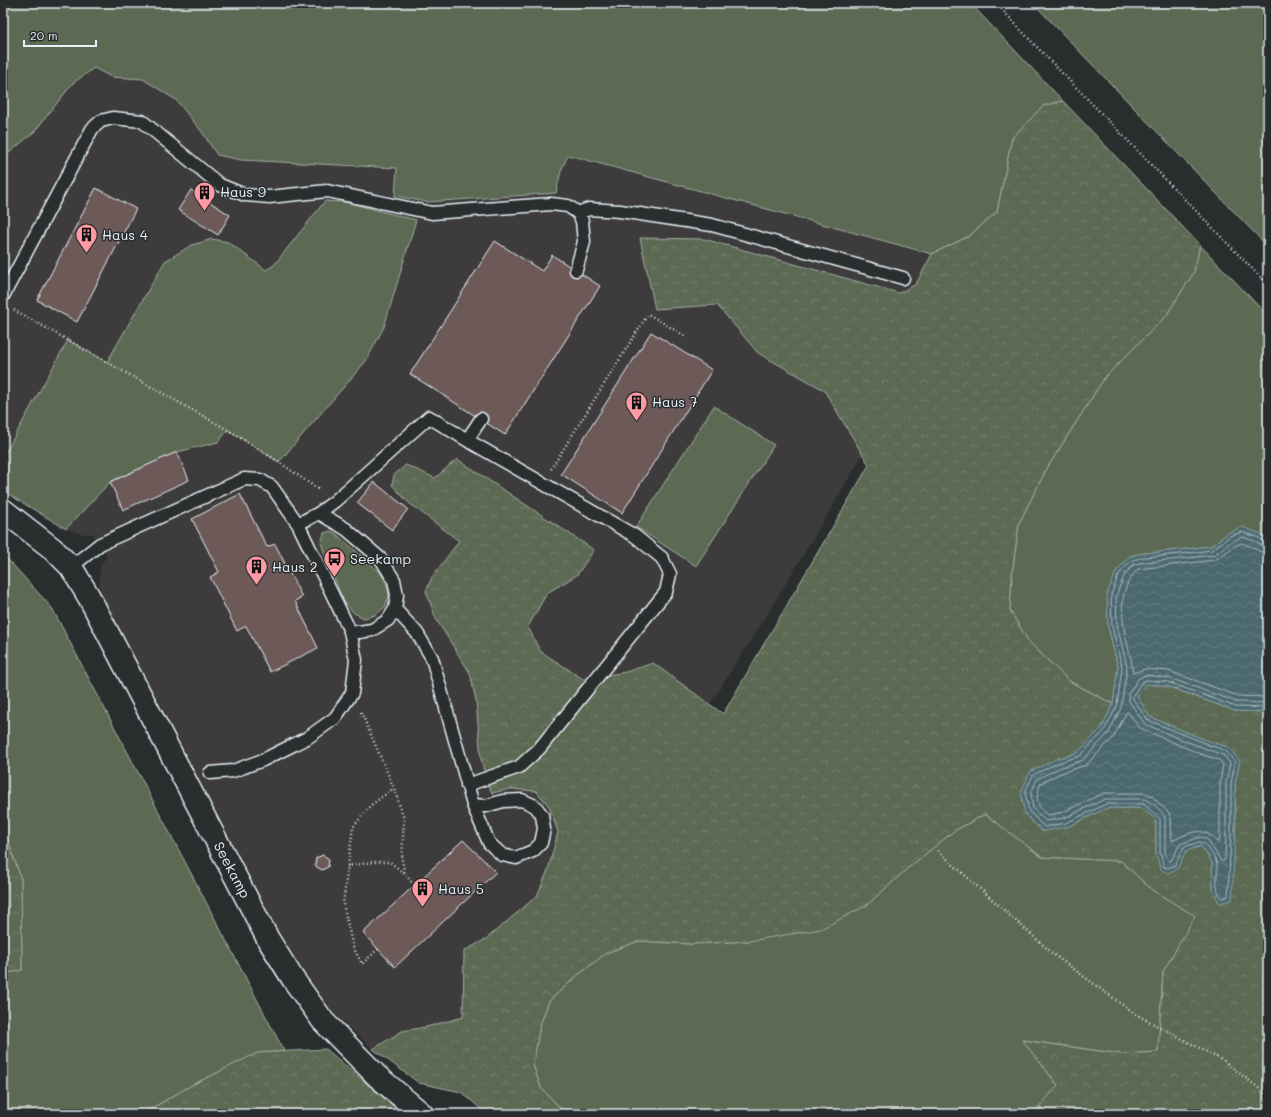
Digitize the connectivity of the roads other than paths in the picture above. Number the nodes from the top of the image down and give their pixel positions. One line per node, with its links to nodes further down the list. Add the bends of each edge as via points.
1 (578, 213): 2 (lane, via 582,221 584,242); 3 (lane, via 589,208 712,225); 4 (lane, via 568,206 551,204 432,213 327,191 269,197 245,195 220,185 142,121 113,118 101,121 92,129)
2 (576, 270)
3 (903, 278)
4 (3, 296)
5 (481, 419): 6 (lane)
6 (467, 440): 8 (lane, via 429,417 335,501); 14 (lane, via 635,536 662,558 670,574 666,592 539,749 520,767)
7 (3, 510): 10 (street, Seekamp, via 53,549)
8 (318, 513): 9 (lane); 11 (lane, via 346,529 381,559 394,580)
9 (298, 524): 10 (lane, via 272,487 260,480 244,480 100,544); 12 (lane)
10 (71, 567): 16 (street, Seekamp, via 268,939 323,1021 377,1076)
11 (396, 609): 12 (lane, via 388,620 372,630); 14 (lane, via 417,633 432,658)
12 (350, 631): 13 (lane, via 356,660 352,693 335,718 307,738 263,760 233,771)
13 (210, 773)
14 (467, 786): 15 (lane)
15 (472, 805): 15 (lane, via 489,842 502,856 516,858 533,851 541,843 544,829 542,815 535,806 522,800 503,801 486,806)
16 (422, 1114)

